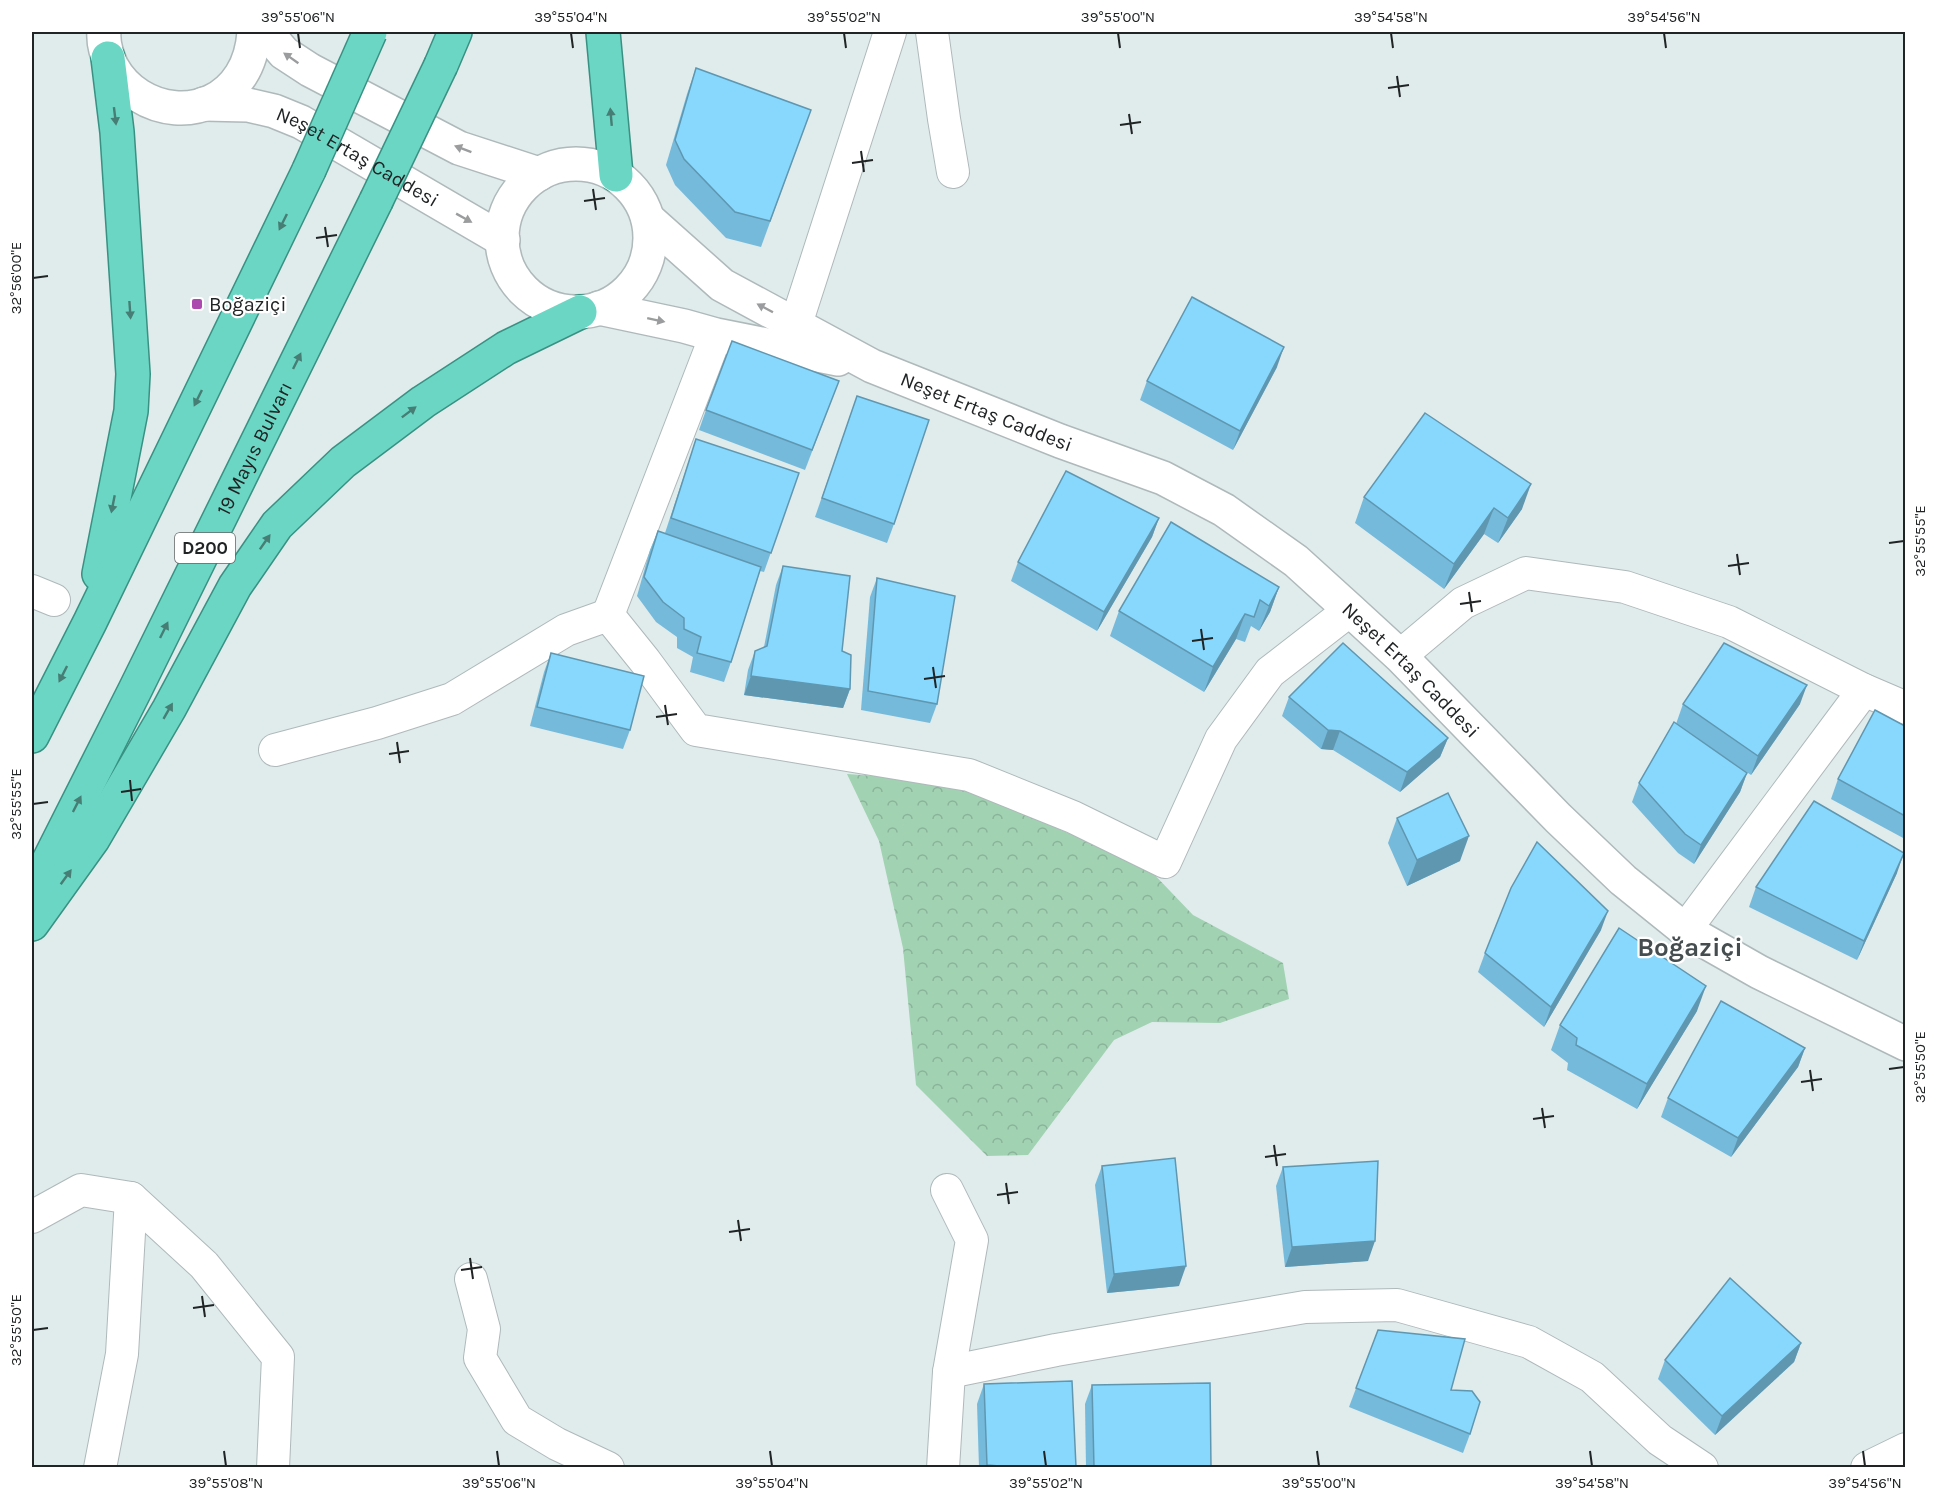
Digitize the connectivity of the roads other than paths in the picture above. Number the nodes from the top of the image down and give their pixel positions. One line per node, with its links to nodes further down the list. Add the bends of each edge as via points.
1 (254, 32): 9 (main road, via 251,56 241,76 224,93)
2 (266, 32): 11 (main road, one-way to 2, via 459,148 419,128 310,70 284,53)
3 (370, 32): 21 (highway, one-way to 21, bridge, via 309,170)
4 (455, 32): 27 (highway, 19 Mayıs Bulvarı / D200, one-way to 4, bridge, via 376,201)
5 (603, 32): 12 (highway, one-way to 5)
6 (891, 32): 16 (street)
7 (932, 32): 10 (street)
8 (106, 45): 9 (main road, Neşet Ertaş Caddesi, via 119,79 136,95 157,105 180,108); 21 (highway, one-way to 21, via 117,132 133,374 126,444)
9 (204, 104): 14 (main road, Neşet Ertaş Caddesi, one-way to 14, via 248,105 301,122)
10 (953, 172)
11 (539, 174): 12 (main road, via 557,166 578,164); 14 (main road, via 523,186 512,202)
12 (616, 175): 13 (main road, via 641,202)
13 (648, 219): 15 (main road, via 650,242 646,264 635,283 618,298); 16 (main road, Neşet Ertaş Caddesi, one-way to 13, via 722,285)
14 (503, 240): 15 (main road, via 505,258 526,292 560,310)
15 (589, 310): 17 (main road, Neşet Ertaş Caddesi, one-way to 17); 28 (highway, one-way to 15, via 93,839 235,586 277,525 343,462 423,402 506,348)
16 (796, 324): 18 (main road, Neşet Ertaş Caddesi)
17 (716, 334): 18 (main road, Neşet Ertaş Caddesi); 20 (street)
18 (872, 366): 19 (main road, Neşet Ertaş Caddesi, via 1163,478 1233,516 1296,561)
19 (1350, 610): 20 (street, via 1270,672 1221,739 1165,862 1073,817 969,775 696,730); 22 (main road, Neşet Ertaş Caddesi)
20 (608, 615): 26 (street, via 566,630 452,699)
21 (90, 622): 25 (highway, one-way to 25)
22 (1400, 656): 23 (street, via 1463,603 1526,573 1625,587 1729,622); 29 (main road, Neşet Ertaş Caddesi, via 1566,826 1623,880)
23 (1864, 690): 24 (street); 29 (street)
24 (1905, 708)
25 (32, 736)
26 (275, 750)
27 (32, 894)
28 (32, 924)
29 (1685, 930): 30 (main road, Neşet Ertaş Caddesi, via 1759,972)
30 (1905, 1044)
31 (947, 1190): 35 (street, via 972,1240)
32 (131, 1198): 33 (street, via 81,1190); 37 (street, via 122,1354); 38 (street, via 204,1265 278,1357)
33 (32, 1217)
34 (471, 1279): 39 (street, via 484,1329 480,1358 518,1420 557,1444)
35 (949, 1372): 40 (street); 41 (street, via 1305,1307 1397,1305 1530,1342 1592,1377 1660,1440)
36 (1905, 1449): 42 (street)
37 (100, 1467)
38 (273, 1467)
39 (608, 1467)
40 (943, 1467)
41 (1702, 1467)
42 (1867, 1467)

